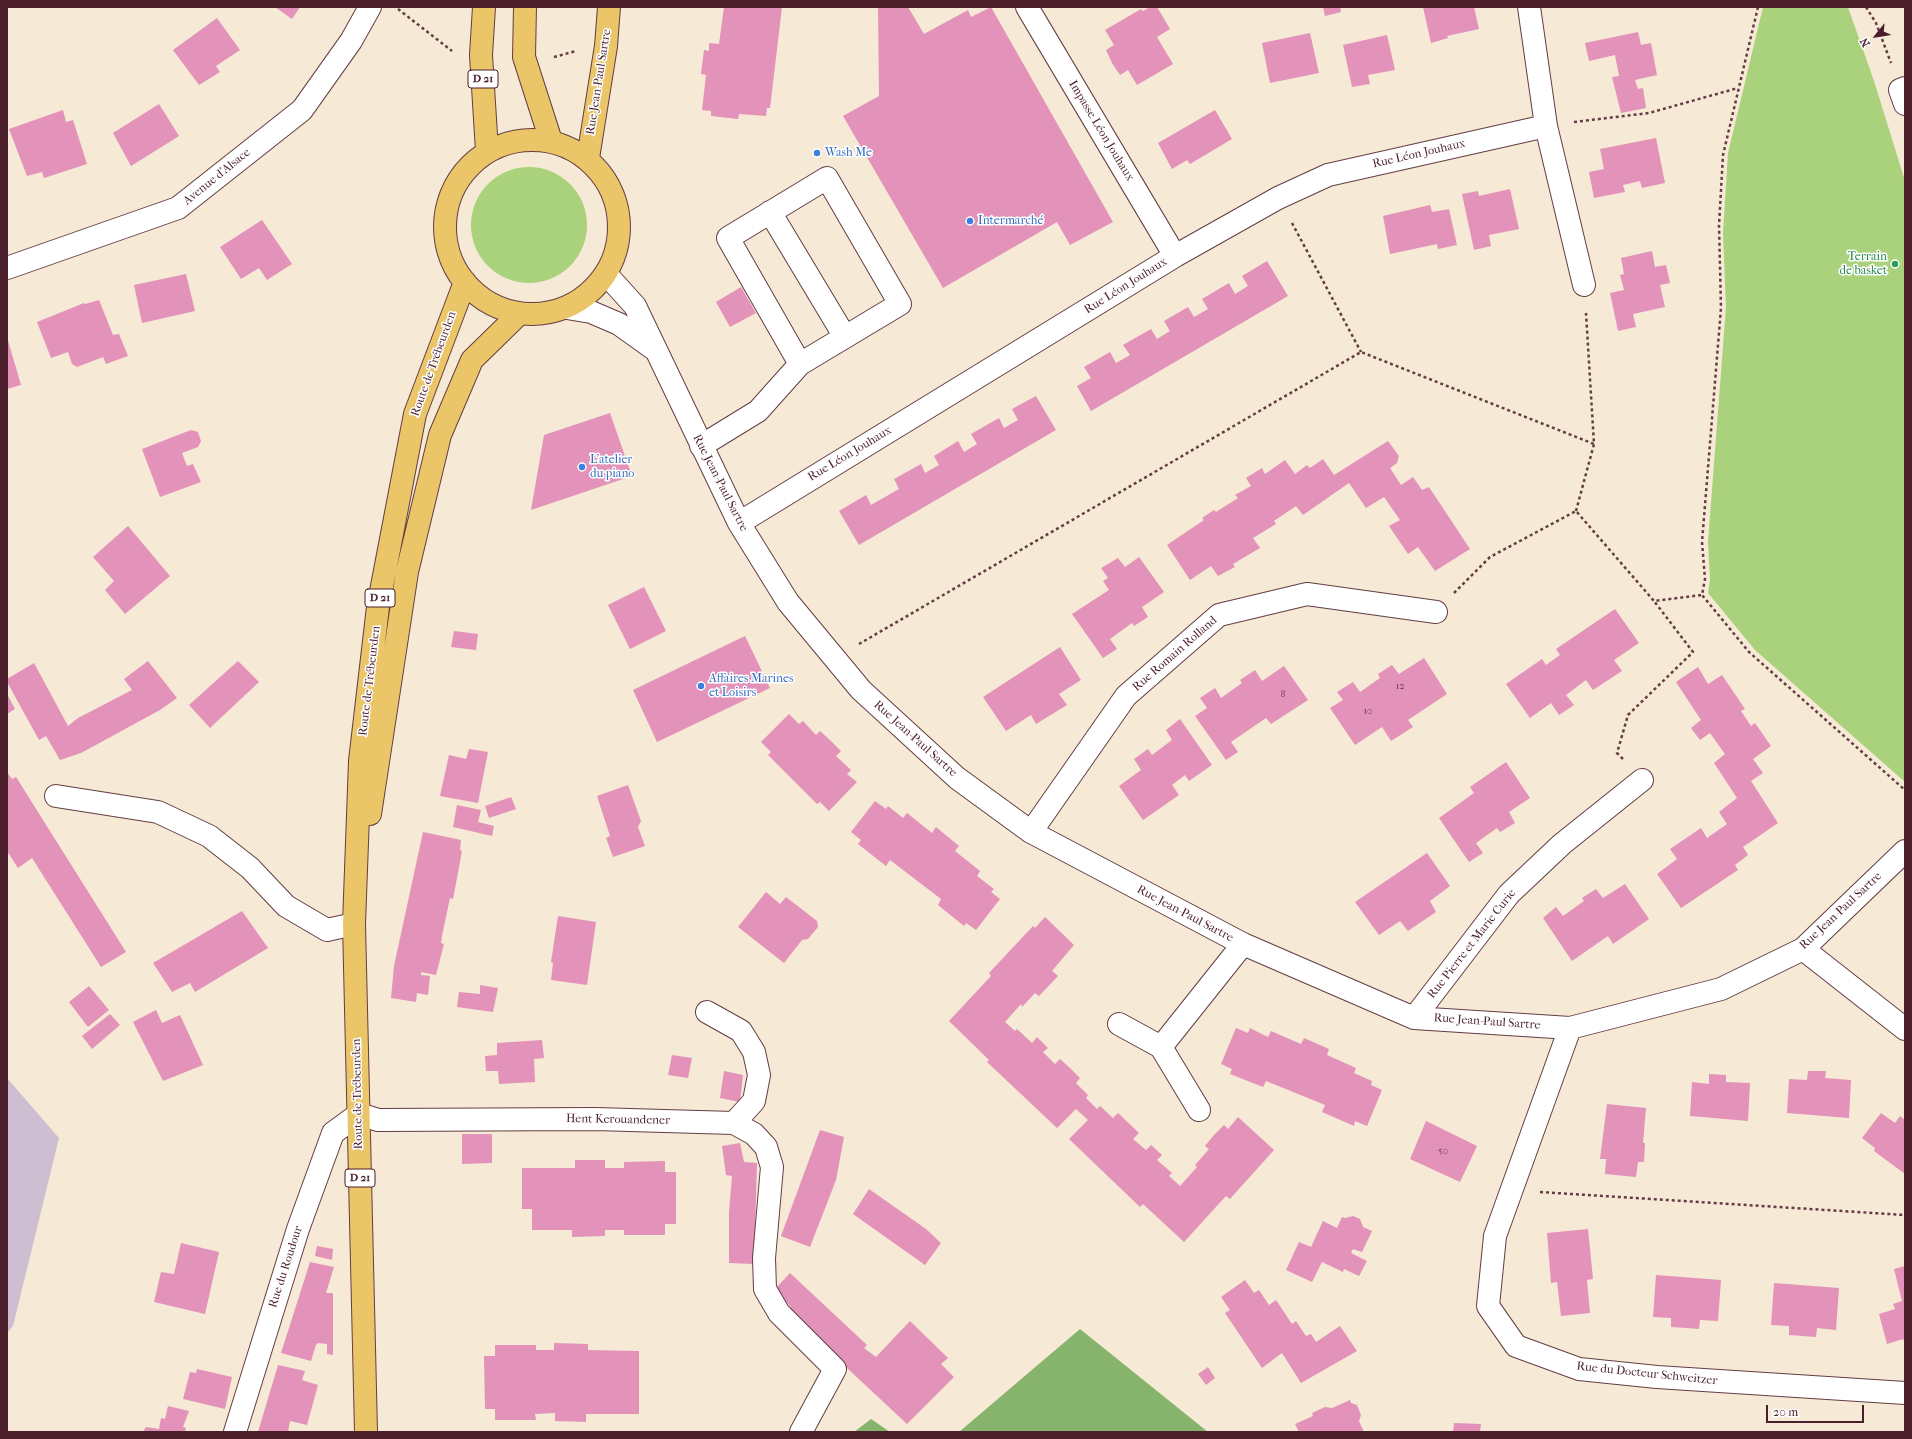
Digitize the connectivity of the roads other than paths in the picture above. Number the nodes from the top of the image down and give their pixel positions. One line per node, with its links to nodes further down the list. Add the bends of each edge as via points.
1 (370, 7): 13 (street, Avenue d'Alsace, via 351,41 302,110 178,208)
2 (484, 7): 9 (main road, D 21, via 481,55)
3 (525, 7): 8 (main road, via 524,57)
4 (609, 7): 10 (main road, Rue Jean-Paul Sartre, via 606,46)
5 (1027, 7): 12 (street, Impasse Léon Jouhaux)
6 (1529, 7): 7 (street)
7 (1546, 126): 12 (street, Rue Léon Jouhaux, via 1328,175 1278,198); 16 (street)
8 (550, 141): 9 (main road, via 530,138 509,141); 10 (main road)
9 (487, 151): 15 (main road, via 460,180 447,209 446,240 453,262)
10 (588, 158): 14 (main road, via 606,178 616,201 619,228 617,246)
11 (770, 212): 19 (street); 19 (street, via 827,178 900,304); 21 (street, via 728,238)
12 (1175, 256): 23 (street, Rue Léon Jouhaux)
13 (7, 268)
14 (606, 274): 17 (main road, via 582,300); 20 (street, Rue Jean-Paul Sartre, via 635,306)
15 (465, 282): 18 (main road, via 484,300); 29 (main road, Route de Trébeurden / D 21, via 415,414 378,607 360,760)
16 (1584, 285)
17 (567, 308): 18 (main road, via 550,313); 20 (street, Rue Jean-Paul Sartre, via 592,312 619,324)
18 (519, 314): 29 (main road, Route de Trébeurden / D 21, via 472,360 440,436 407,572)
19 (845, 337): 21 (street)
20 (655, 350): 22 (street, Rue Jean-Paul Sartre)
21 (800, 364): 22 (street, via 758,411)
22 (701, 446): 23 (street, Rue Jean-Paul Sartre)
23 (739, 523): 27 (street, Rue Jean-Paul Sartre, via 788,602 860,690 957,778)
24 (1436, 612): 27 (street, Rue Romain Rolland, via 1307,594 1220,615 1126,696)
25 (1642, 780): 33 (street, Rue Pierre et Marie Curie, via 1562,844 1509,894)
26 (56, 796): 29 (street, via 158,812 209,836 250,868 286,906 327,930)
27 (1031, 832): 30 (street, Rue Jean-Paul Sartre)
28 (1905, 851): 31 (street, Rue Jean-Paul Sartre)
29 (354, 924): 39 (main road, Route de Trébeurden / D 21)
30 (1243, 944): 33 (street, Rue Jean-Paul Sartre); 37 (street)
31 (1803, 949): 35 (street, Rue Jean-Paul Sartre, via 1721,989); 36 (street)
32 (706, 1012): 40 (street, via 741,1031 754,1052 759,1075 754,1101)
33 (1414, 1018): 35 (street, Rue Jean-Paul Sartre)
34 (1120, 1024): 37 (street)
35 (1570, 1028): 41 (street, Rue du Docteur Schweitzer, via 1496,1236 1488,1306 1516,1346 1579,1369 1657,1377)
36 (1905, 1029)
37 (1161, 1047): 38 (street)
38 (1200, 1110)
39 (359, 1114): 40 (street, Hent Kerouandener, via 378,1120 595,1119); 42 (street, Rue du Roudour, via 333,1133 298,1229); 43 (main road, Route de Trébeurden / D 21)
40 (734, 1123): 44 (street, via 754,1134 766,1147 772,1167 764,1258 765,1289 779,1313 835,1369)
41 (1905, 1393)
42 (235, 1432)
43 (366, 1432)
44 (801, 1432)

